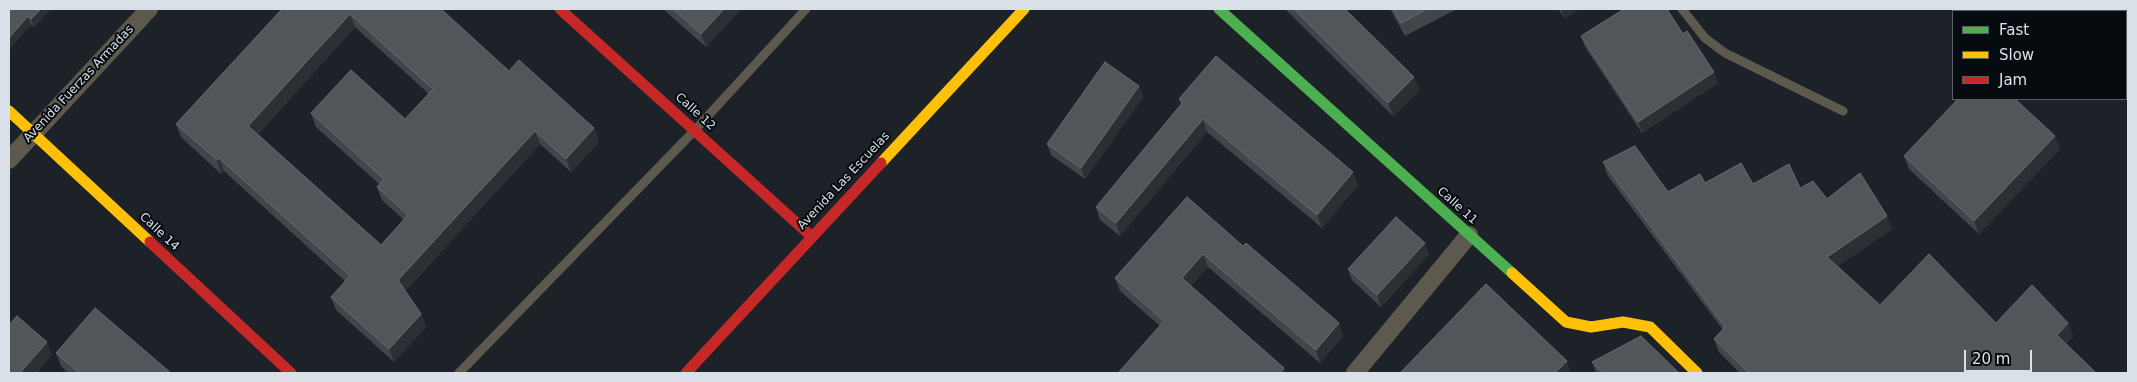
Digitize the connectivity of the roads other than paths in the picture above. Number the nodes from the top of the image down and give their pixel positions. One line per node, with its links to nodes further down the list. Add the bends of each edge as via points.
1 (149, 9): 10 (street, Avenida Fuerzas Armadas)
2 (560, 9): 9 (street, Calle 12)
3 (806, 9): 9 (lane)
4 (1024, 9): 12 (street, Avenida Las Escuelas)
5 (1219, 9): 13 (street, Calle 11)
6 (1682, 9): 8 (lane, via 1705,38 1725,53)
7 (9, 111): 10 (street, Calle 14)
8 (1843, 111)
9 (694, 130): 12 (street, Calle 12); 15 (lane)
10 (33, 134): 11 (street, Avenida Fuerzas Armadas); 14 (street, Calle 14)
11 (9, 160)
12 (811, 236): 16 (street, Avenida Las Escuelas)
13 (1469, 236): 17 (street); 18 (street, Calle 11, via 1566,322 1592,327 1623,322 1650,327)
14 (291, 373)
15 (459, 373)
16 (686, 373)
17 (1355, 373)
18 (1696, 373)

